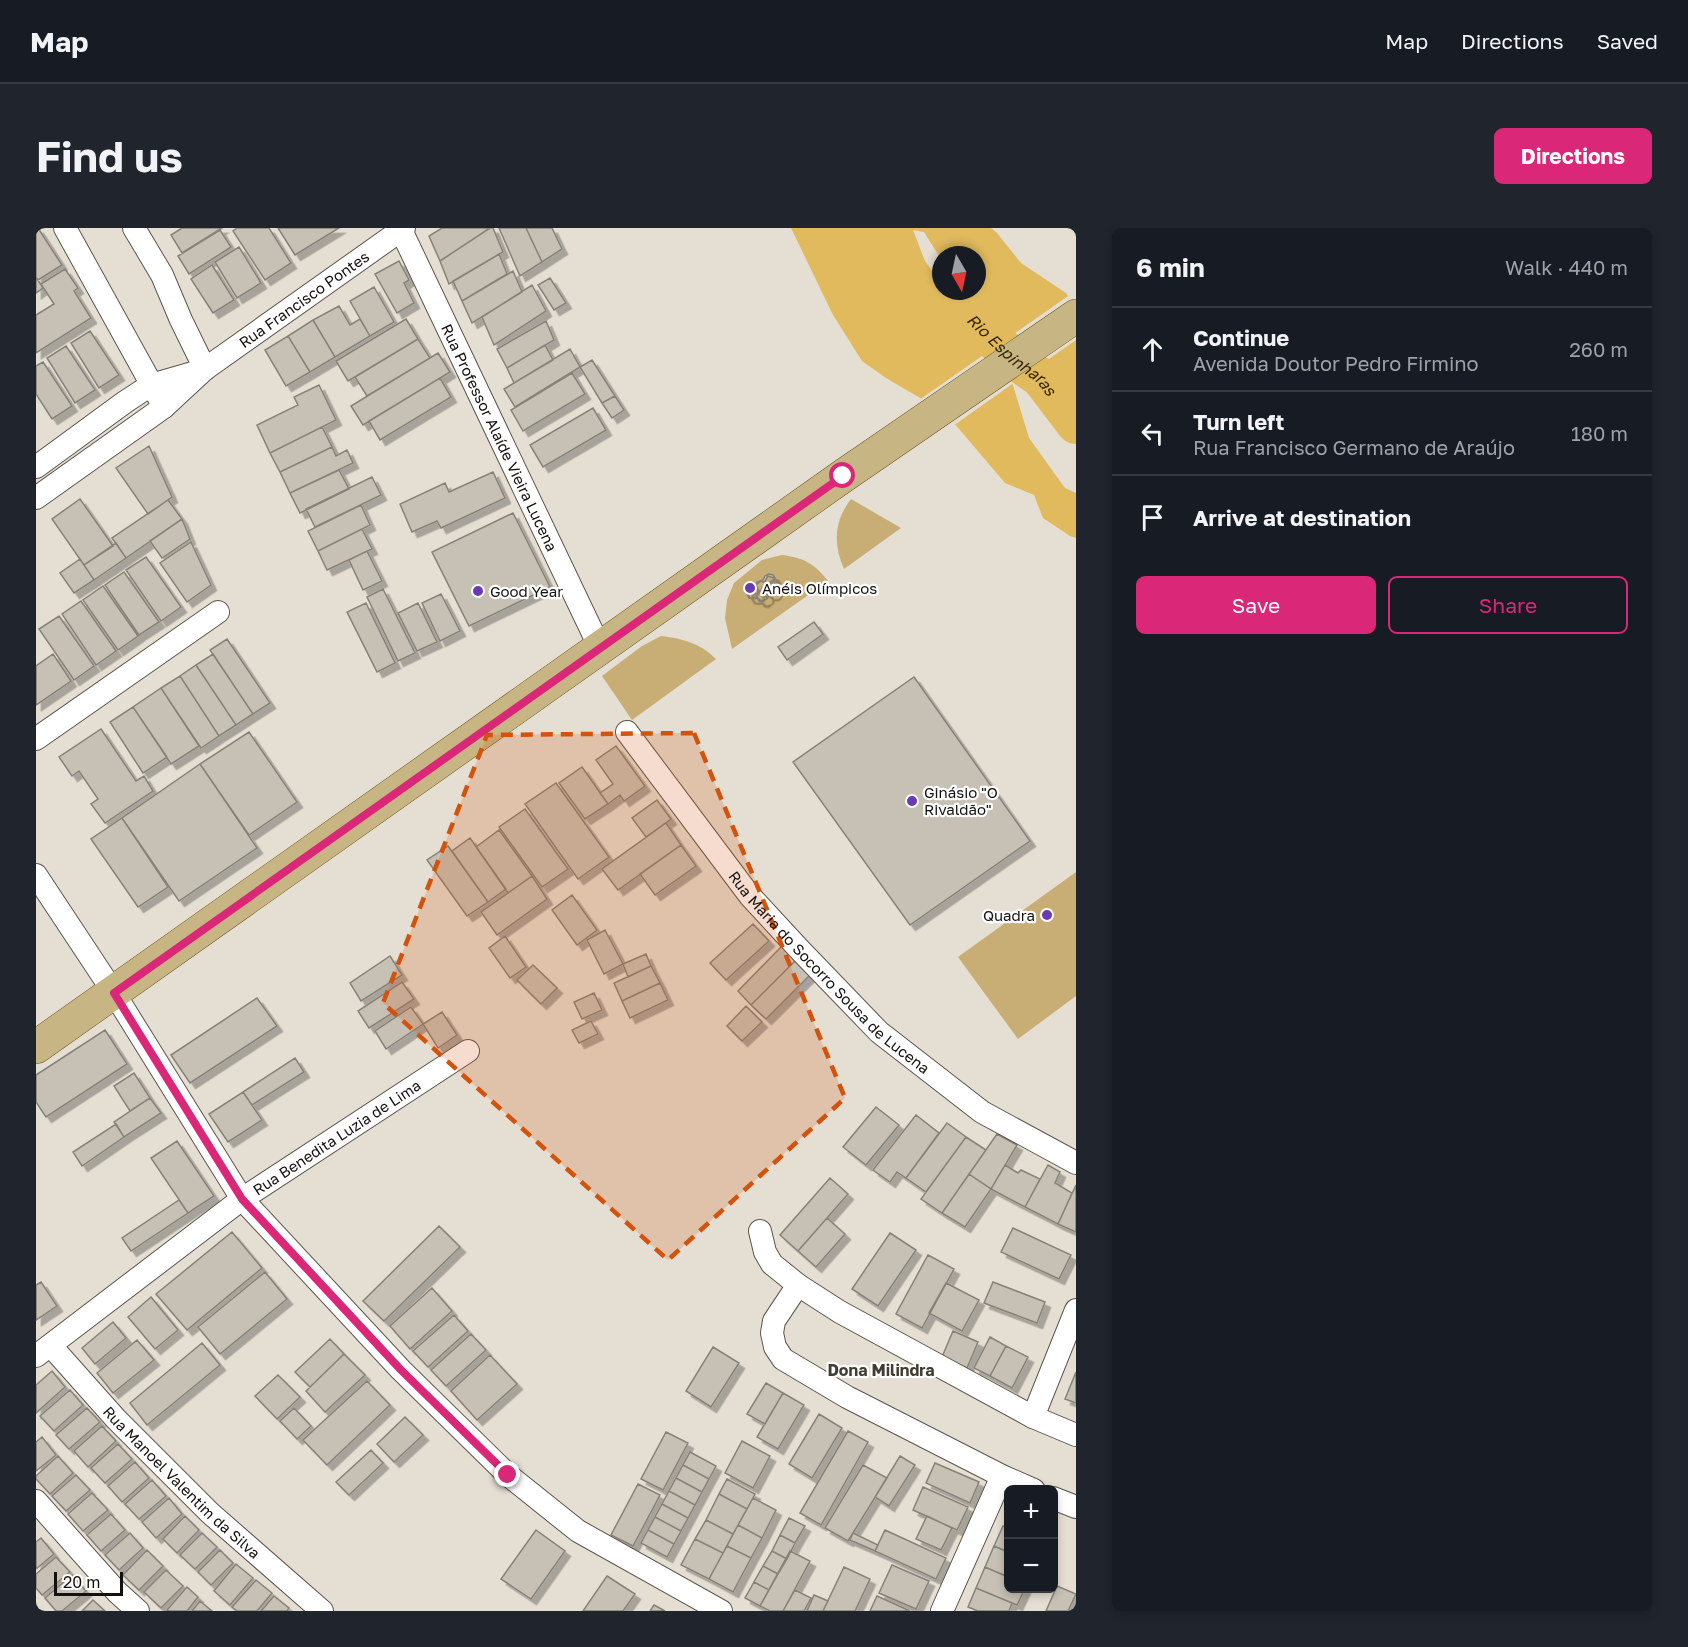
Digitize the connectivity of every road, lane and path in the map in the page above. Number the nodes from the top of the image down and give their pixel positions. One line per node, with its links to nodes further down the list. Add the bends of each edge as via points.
1 (65, 228): 6 (street)
2 (134, 228): 5 (street, via 162,275)
3 (402, 229): 5 (street, Rua Francisco Pontes); 11 (street, Rua Professor Alaíde Vieira Lucena)
4 (1076, 316): 11 (main road)
5 (205, 369): 6 (street, Rua Francisco Pontes); 7 (street, Rua Francisco Pontes)
6 (151, 385): 7 (street); 8 (street, Rua Francisco Pontes)
7 (164, 407): 9 (street, Rua Francisco Pontes)
8 (36, 467)
9 (36, 498)
10 (218, 612): 13 (street)
11 (600, 648): 15 (main road)
12 (627, 732): 18 (street, Rua Maria do Socorro Sousa de Lucena, via 750,896 879,1032 982,1112)
13 (36, 739)
14 (36, 875): 15 (street)
15 (114, 993): 16 (main road); 19 (street)
16 (36, 1047)
17 (468, 1051): 19 (street, Rua Benedita Luzia de Lima)
18 (1076, 1163)
19 (242, 1199): 23 (street, Rua Benedita Luzia de Lima); 33 (street, via 401,1370 508,1475 578,1531)
20 (760, 1230): 21 (street, via 772,1264)
21 (798, 1285): 24 (street); 26 (street, via 774,1321 771,1333 783,1359 847,1397)
22 (1076, 1310): 24 (street)
23 (43, 1351): 32 (street, Rua Manoel Valentim da Silva, via 210,1513)
24 (1033, 1417): 25 (street)
25 (1076, 1435)
26 (1002, 1476): 27 (street); 34 (street)
27 (1023, 1485)
28 (1058, 1500): 30 (street)
29 (36, 1501): 31 (street)
30 (1076, 1507)
31 (138, 1611)
32 (322, 1611)
33 (721, 1611)
34 (942, 1611)

